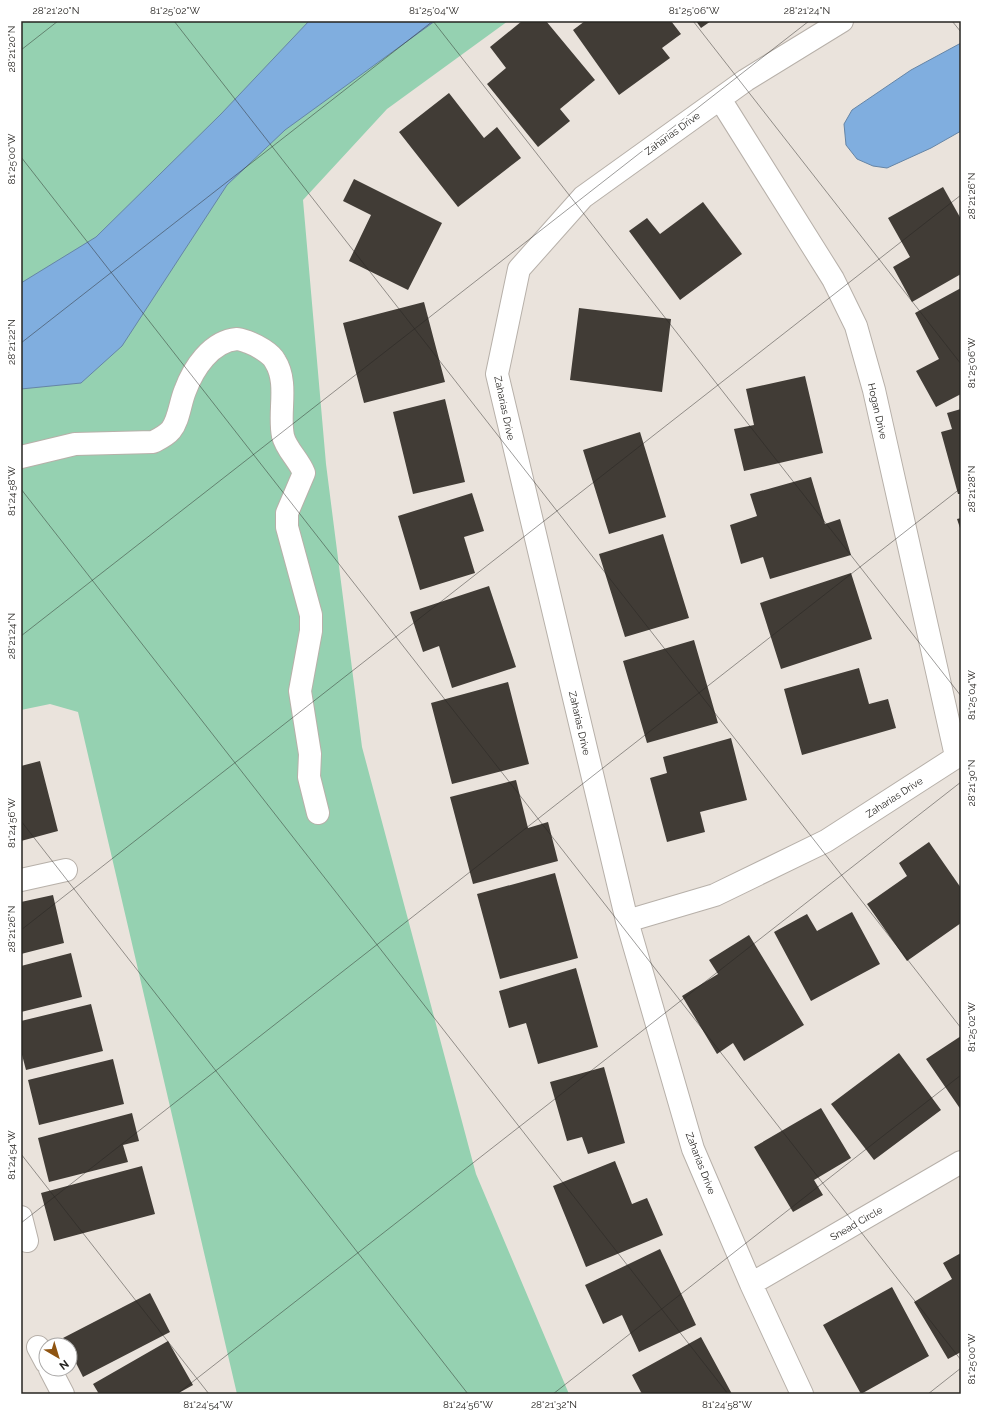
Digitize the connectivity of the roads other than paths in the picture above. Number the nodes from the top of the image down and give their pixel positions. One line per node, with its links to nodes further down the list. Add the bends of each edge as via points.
1 (842, 21): 2 (street, Zaharias Drive, via 746,80)
2 (720, 99): 4 (street, Hogan Drive, via 833,279 856,326 874,390); 8 (street, Zaharias Drive, via 583,197 519,269 497,374)
3 (21, 457): 5 (street, via 75,444 153,442 163,437 176,421 185,390 195,369 208,354 223,343 237,339 256,344 275,360 280,371 283,391 283,438 304,473 287,513 287,526 311,615 311,630 300,691 310,754 309,777)
4 (959, 755): 8 (street, Zaharias Drive, via 826,842 715,895)
5 (318, 813)
6 (66, 870): 7 (street)
7 (21, 880)
8 (627, 921): 12 (street, Zaharias Drive, via 693,1149)
9 (961, 1162): 12 (street, Snead Circle)
10 (21, 1217): 11 (street)
11 (27, 1242)
12 (750, 1284): 15 (street, Zaharias Drive)
13 (54, 1377): 14 (street)
14 (63, 1394)
15 (802, 1394)

